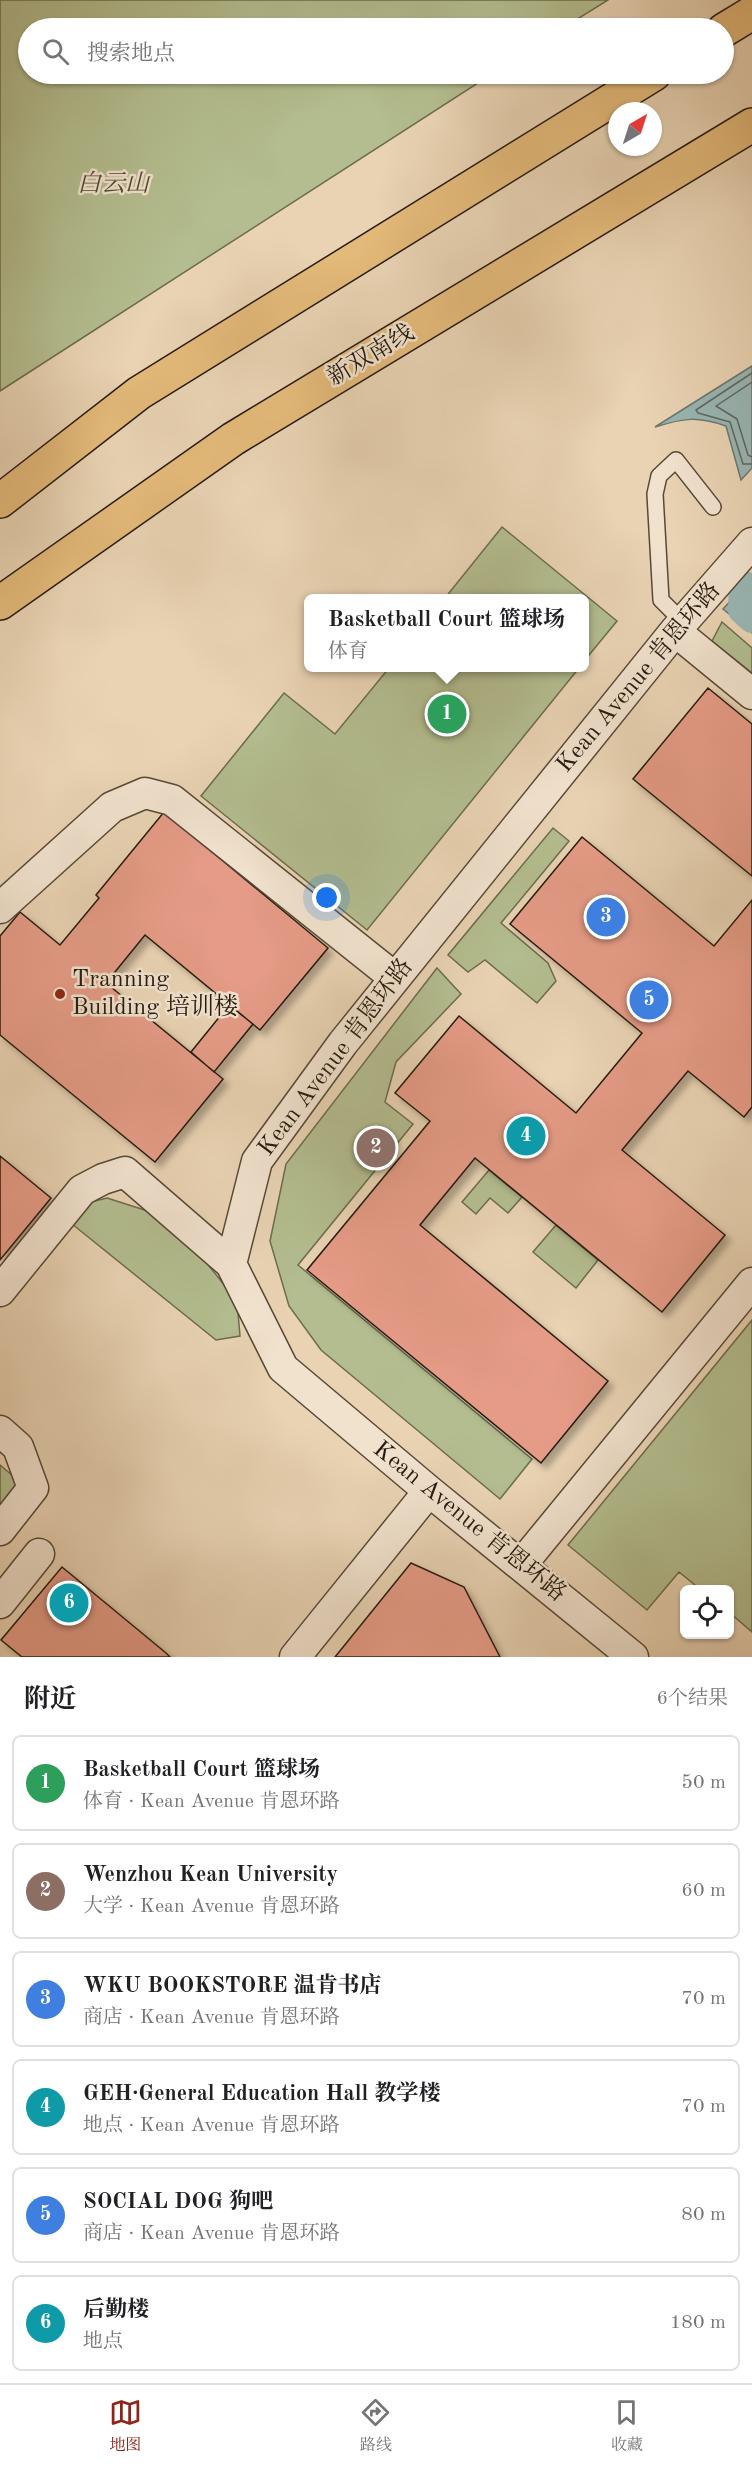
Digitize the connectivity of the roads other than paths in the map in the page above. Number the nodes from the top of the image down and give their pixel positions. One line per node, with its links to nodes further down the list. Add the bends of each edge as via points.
1 (752, 12): 2 (main road)
2 (734, 23)
3 (638, 84): 5 (main road, via 139,393)
4 (752, 126): 8 (main road, 新双南线, via 233,440)
5 (0, 501)
6 (713, 507): 9 (lane, via 676,460 659,476 655,494 661,600)
7 (752, 543): 9 (street, Kean Avenue 肯恩环路)
8 (0, 603)
9 (679, 627): 10 (street); 12 (street, Kean Avenue 肯恩环路)
10 (752, 694)
11 (0, 908): 12 (street, via 112,807 145,793 172,800)
12 (395, 978): 13 (street, Kean Avenue 肯恩环路, via 257,1161)
13 (231, 1264): 15 (street, via 125,1172 82,1190); 17 (street, Kean Avenue 肯恩环路, via 283,1368)
14 (752, 1283): 20 (street)
15 (0, 1291)
16 (0, 1431): 18 (street, via 18,1447 33,1488)
17 (429, 1491): 20 (street, Kean Avenue 肯恩环路); 23 (street)
18 (0, 1530)
19 (39, 1554): 21 (street)
20 (521, 1565): 22 (street, Kean Avenue 肯恩环路)
21 (0, 1603)
22 (629, 1656)
23 (295, 1657)

